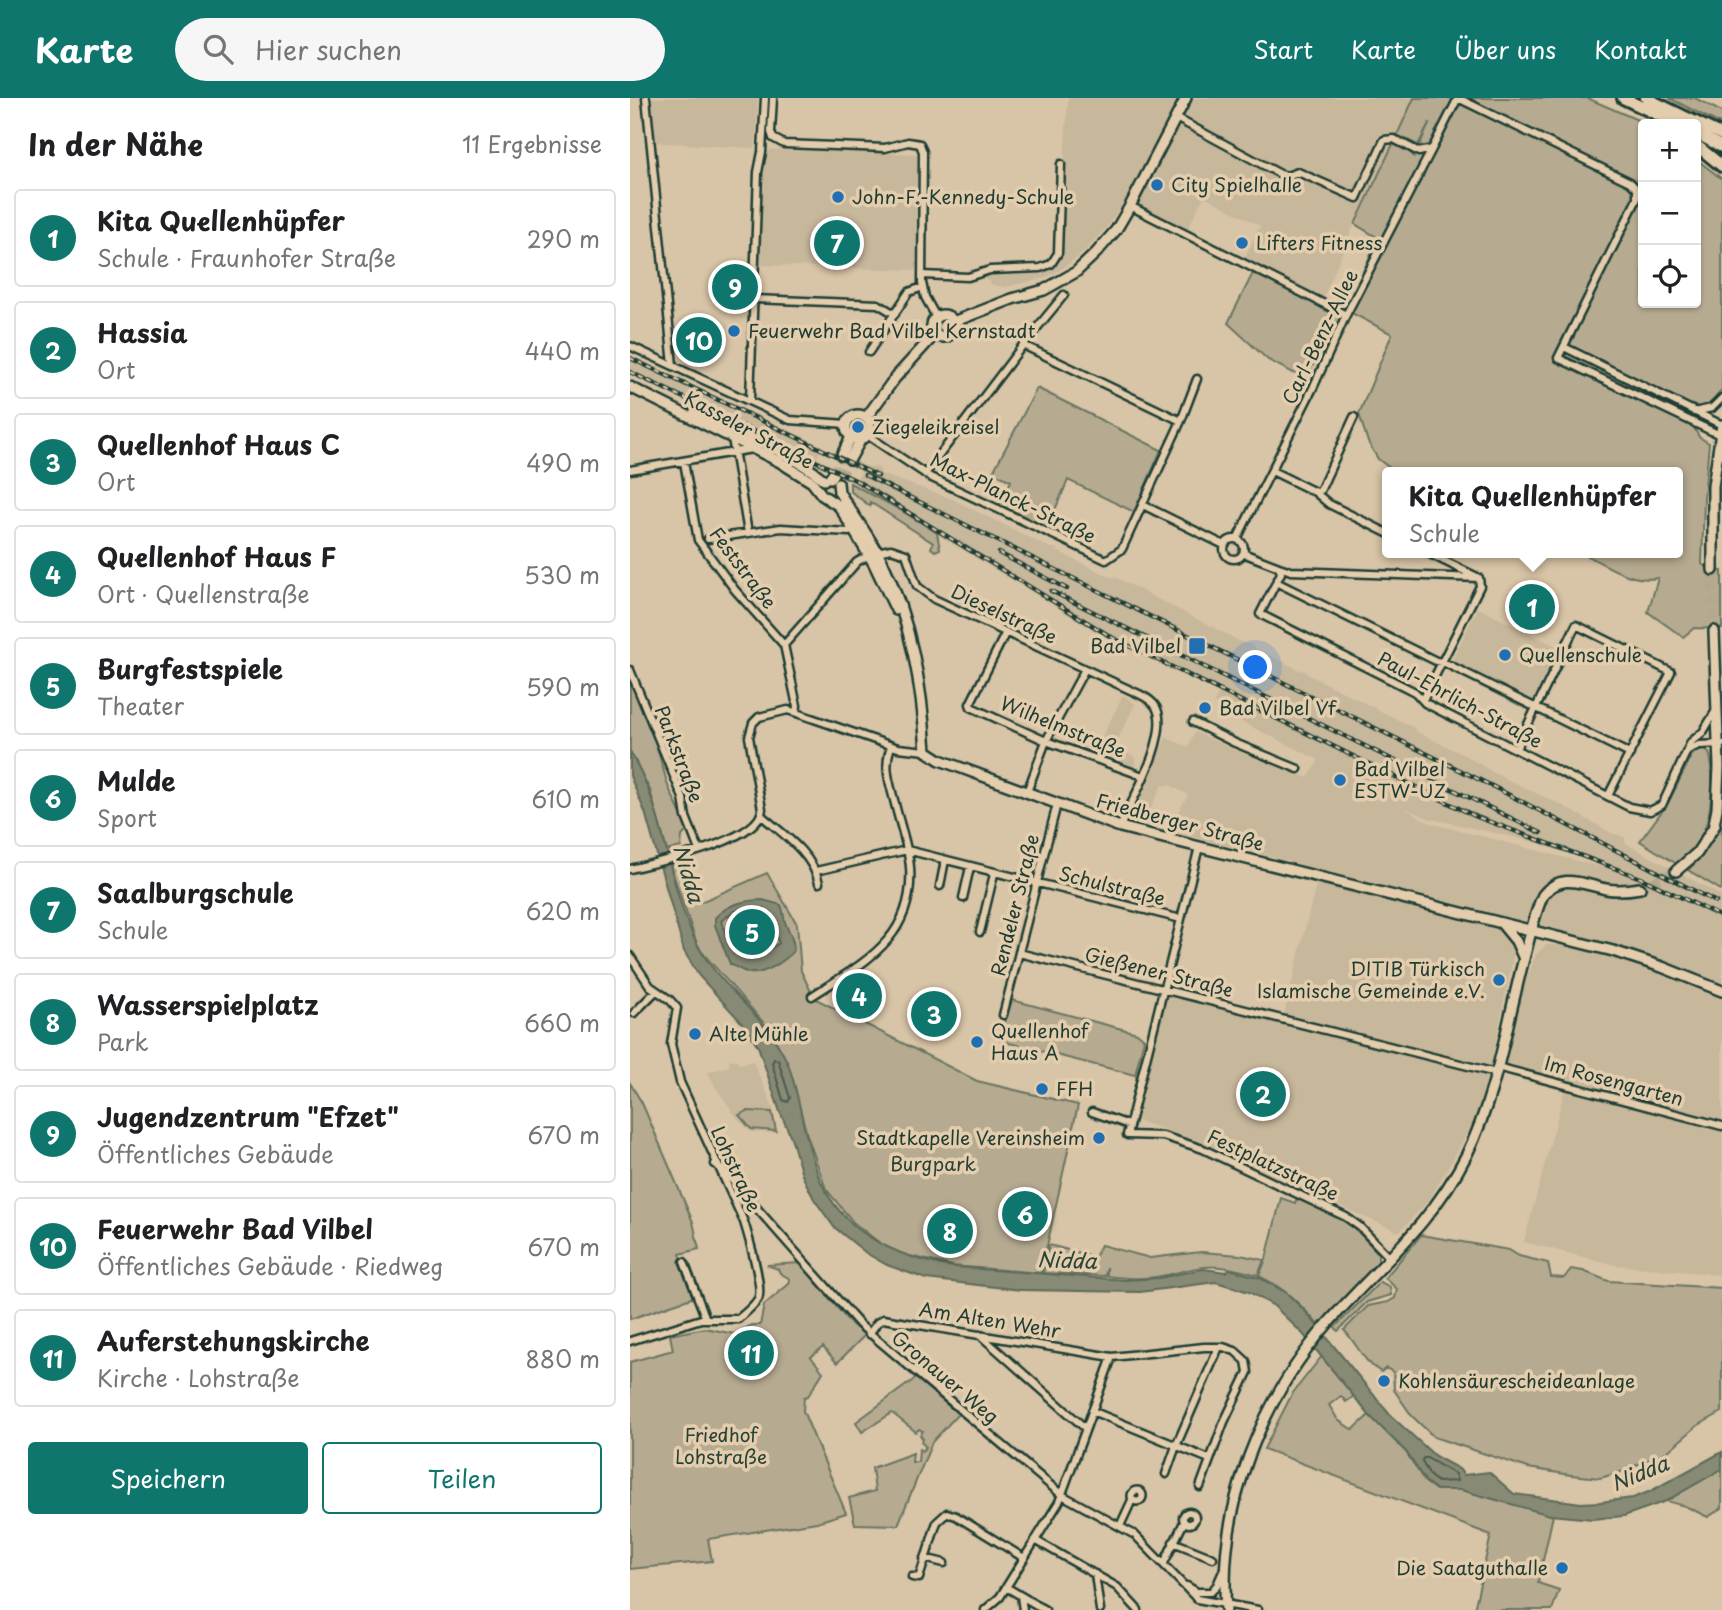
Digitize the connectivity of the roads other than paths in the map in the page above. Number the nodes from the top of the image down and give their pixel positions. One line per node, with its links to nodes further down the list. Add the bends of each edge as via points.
1 (646, 98): 31 (street)
2 (765, 98): 21 (street)
3 (772, 98): 18 (street, via 771,132 784,144 885,148 917,142 923,147)
4 (1185, 98): 7 (main road)
5 (1623, 98): 6 (highway)
6 (1644, 102): 8 (highway); 9 (highway); 10 (highway)
7 (1176, 118): 13 (street, via 1280,174 1298,172 1357,198 1384,140 1394,139 1419,152); 17 (main road)
8 (1659, 119)
9 (1670, 119)
10 (1722, 135)
11 (1701, 136): 12 (highway)
12 (1722, 147)
13 (1432, 149): 23 (street, Carl-Benz-Allee); 29 (street, Carl-Benz-Allee, via 1458,98 1630,181 1637,189 1637,199)
14 (1701, 149): 16 (highway)
15 (1061, 164): 18 (street, via 1058,253 1050,265 990,270 968,277)
16 (1722, 166)
17 (1130, 206): 23 (street); 25 (main road, via 1108,239 1076,272 1044,290)
18 (922, 275): 19 (street)
19 (923, 287): 22 (street, via 909,292); 24 (street)
20 (1063, 295): 27 (street)
21 (752, 299): 22 (street, via 878,304); 35 (street)
22 (895, 314): 30 (street)
23 (1346, 315): 50 (street, Carl-Benz-Allee)
24 (936, 317): 25 (main road, via 946,315); 26 (main road, via 931,326)
25 (953, 322): 26 (main road, via 947,336)
26 (935, 334): 39 (main road)
27 (1023, 345): 40 (street); 51 (street)
28 (630, 346): 31 (street)
29 (1564, 347): 37 (street); 42 (street, Carl-Benz-Allee, via 1559,358)
30 (869, 352)
31 (673, 365): 35 (street)
32 (1197, 379): 40 (street, Max-Planck-Straße)
33 (630, 387): 36 (main road, Kasseler Straße)
34 (1722, 398): 37 (street, via 1712,408)
35 (750, 400): 41 (street, via 790,420)
36 (662, 402): 44 (main road, Kasseler Straße); 52 (main road, Kasseler Straße, via 733,430)
37 (1693, 412): 42 (street)
38 (1354, 417): 54 (street)
39 (866, 418): 41 (main road, via 852,417); 43 (main road, via 870,424)
40 (1181, 421): 56 (street, Max-Planck-Straße)
41 (847, 424): 43 (main road, via 846,429)
42 (1722, 429): 67 (main road, via 1713,486)
43 (860, 437): 47 (main road); 51 (street, Max-Planck-Straße, via 876,441)
44 (732, 438): 45 (main road, Kasseler Straße); 46 (street)
45 (753, 449): 46 (street); 53 (main road, Kasseler Straße)
46 (734, 453): 48 (street); 59 (street)
47 (846, 457)
48 (684, 462): 49 (street); 72 (street, Feststraße, via 698,540)
49 (630, 470)
50 (1272, 471): 54 (street); 61 (street, Carl-Benz-Allee)
51 (925, 474): 56 (street, Max-Planck-Straße, via 1106,560 1122,549)
52 (834, 481): 53 (main road, Kasseler Straße); 55 (main road, via 835,497); 63 (main road, Kasseler Straße)
53 (820, 490): 55 (main road, Kasseler Straße)
54 (1317, 491): 58 (street, via 1329,504)
55 (828, 498): 57 (main road, Kasseler Straße)
56 (1143, 505): 62 (street)
57 (854, 529): 59 (street, via 782,528); 63 (main road, Kasseler Straße)
58 (1382, 530)
59 (748, 533): 60 (street)
60 (708, 539)
61 (1237, 539): 62 (street); 64 (street, via 1243,544)
62 (1224, 545): 64 (street, via 1229,558 1237,559)
63 (873, 553): 71 (street, Dieselstraße, via 902,551 909,558 917,586 926,594); 72 (street, via 857,562); 87 (main road, Kasseler Straße, via 902,610)
64 (1243, 553): 66 (street)
65 (1438, 558): 68 (street)
66 (1279, 567): 68 (street); 69 (street, Paul-Ehrlich-Straße)
67 (1713, 570)
68 (1479, 578): 73 (street, via 1480,586)
69 (1276, 582): 73 (street, Paul-Ehrlich-Straße); 76 (street, Paul-Ehrlich-Straße, via 1260,614)
70 (1714, 631): 77 (main road)
71 (1006, 632): 74 (street, Dieselstraße); 83 (street, Wilhelmstraße, via 970,706)
72 (784, 645): 79 (street)
73 (1443, 662): 76 (street); 78 (street, Paul-Ehrlich-Straße)
74 (1085, 669): 83 (street); 91 (street, Dieselstraße, via 1155,705 1158,742)
75 (630, 670): 100 (street, Parkstraße)
76 (1423, 700): 86 (street, Paul-Ehrlich-Straße)
77 (1718, 704): 81 (main road); 82 (street, Paul-Ehrlich-Straße)
78 (1537, 708): 86 (street); 89 (street, Paul-Ehrlich-Straße); 89 (street, via 1576,625 1671,672)
79 (796, 712): 85 (street, Friedberger Straße); 96 (street, Friedberger Straße, via 759,717 751,727)
80 (1193, 722): 90 (street)
81 (1720, 734): 82 (street); 84 (main road)
82 (1699, 736): 88 (street, Paul-Ehrlich-Straße)
83 (1046, 741): 91 (street, Wilhelmstraße); 92 (street)
84 (1720, 745): 88 (street, via 1699,745); 98 (main road)
85 (891, 746): 87 (street, Friedberger Straße); 101 (street, via 886,763)
86 (1516, 749): 93 (street, Paul-Ehrlich-Straße)
87 (926, 751): 92 (main road, Friedberger Straße)
88 (1687, 751): 93 (street, Paul-Ehrlich-Straße, via 1662,805 1650,811)
89 (1630, 754): 93 (street)
90 (1298, 769)
91 (1143, 776): 97 (street)
92 (1027, 792): 94 (main road, Friedberger Straße)
93 (1608, 796)
94 (1057, 804): 97 (main road, Friedberger Straße); 109 (street, Rendeler Straße)
95 (1722, 815): 98 (main road)
96 (762, 816): 100 (street, via 744,831); 105 (street, via 795,844)
97 (1119, 827): 99 (main road, Friedberger Straße)
98 (1713, 829): 106 (main road, via 1697,853)
99 (1199, 847): 113 (street); 114 (main road, Friedberger Straße)
100 (699, 850): 104 (street)
101 (907, 850): 102 (street, Schulstraße); 105 (street, Schulstraße); 123 (street, via 910,894 899,923 878,952)
102 (945, 860): 103 (street, Schulstraße); 110 (street)
103 (970, 867): 107 (street, Schulstraße); 112 (street)
104 (630, 869)
105 (816, 871): 108 (street)
106 (1676, 871)
107 (994, 874): 109 (street, Schulstraße); 116 (street)
108 (819, 883)
109 (1037, 884): 113 (street, Schulstraße); 117 (street, Rendeler Straße)
110 (940, 886)
111 (1640, 888): 115 (main road, via 1559,882 1542,895)
112 (963, 898)
113 (1181, 919): 120 (street)
114 (1500, 923): 115 (main road, Friedberger Straße); 119 (main road)
115 (1532, 930): 119 (main road); 122 (main road, Friedberger Straße, via 1646,961)
116 (980, 932)
117 (1019, 953): 120 (street, Gießener Straße); 125 (street, Rendeler Straße)
118 (630, 956): 121 (street, Lohstraße)
119 (1524, 959): 126 (main road)
120 (1163, 989): 126 (street, Gießener Straße); 128 (street)
121 (656, 991): 124 (street); 130 (street, Lohstraße, via 677,1007 671,1044 677,1073)
122 (1722, 991)
123 (812, 996)
124 (634, 1013)
125 (1003, 1015)
126 (1496, 1070): 129 (street, Im Rosengarten); 131 (main road, via 1482,1121 1448,1188)
127 (1092, 1112): 128 (street)
128 (1129, 1125): 131 (street, Festplatzstraße, via 1127,1135 1163,1136 1203,1149 1340,1213)
129 (1722, 1126)
130 (716, 1164): 133 (street, Lohstraße, via 744,1222 759,1295 740,1318); 134 (street, Gronauer Weg)
131 (1390, 1258): 156 (main road, via 1302,1356 1275,1399 1233,1510)
132 (684, 1262): 133 (street)
133 (706, 1319): 136 (street)
134 (869, 1334): 135 (street, Am Alten Wehr, via 886,1320); 145 (street, Gronauer Weg)
135 (979, 1334): 138 (street, Am Alten Wehr); 140 (street)
136 (630, 1341)
137 (1219, 1347): 138 (street, Am Alten Wehr); 141 (street); 142 (street, via 1240,1354 1248,1368)
138 (1112, 1357): 139 (street)
139 (1091, 1411): 140 (street); 141 (street)
140 (1085, 1427): 145 (street)
141 (1176, 1446): 142 (street); 143 (street)
142 (1209, 1459): 144 (street)
143 (1166, 1474)
144 (1200, 1487)
145 (1062, 1495): 148 (street, Gronauer Weg); 149 (street)
146 (1132, 1500): 148 (street)
147 (1184, 1522): 150 (street)
148 (1120, 1526): 155 (street, Gronauer Weg)
149 (1035, 1540): 151 (street); 157 (street)
150 (1173, 1542): 152 (street); 155 (street)
151 (1024, 1558): 153 (street, via 949,1513 939,1519); 160 (street)
152 (1213, 1558)
153 (924, 1559): 154 (street); 158 (street, via 919,1578)
154 (944, 1563)
155 (1164, 1563): 159 (street, Gronauer Weg)
156 (1226, 1564): 159 (street, via 1211,1592 1197,1592); 162 (main road)
157 (1095, 1574): 166 (street); 167 (street, via 1122,1590)
158 (912, 1577)
159 (1181, 1582): 162 (street, Gronauer Weg, via 1197,1599)
160 (1006, 1587): 161 (street); 163 (street)
161 (1021, 1596): 164 (street); 165 (street)
162 (1226, 1607): 168 (street, Gronauer Weg)
163 (985, 1610)
164 (1023, 1610)
165 (1045, 1610)
166 (1100, 1610)
167 (1138, 1610)
168 (1258, 1610)

